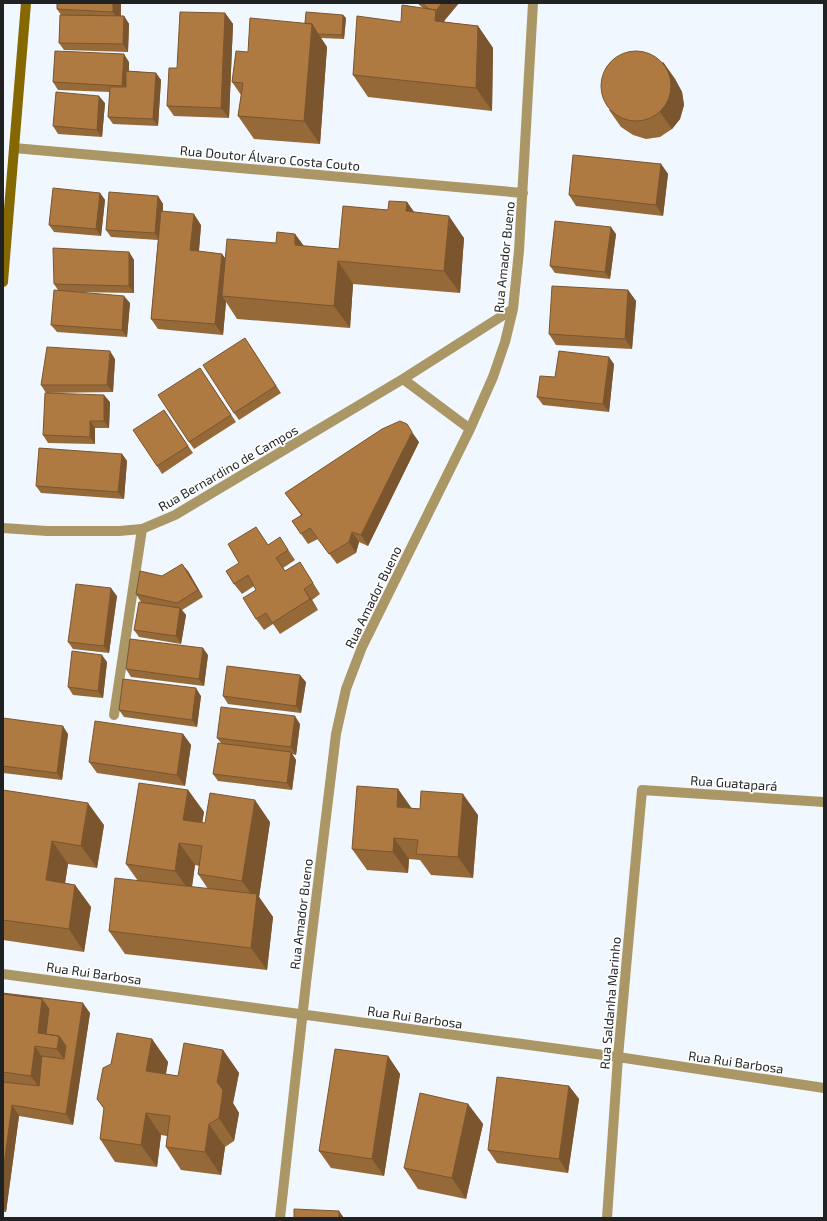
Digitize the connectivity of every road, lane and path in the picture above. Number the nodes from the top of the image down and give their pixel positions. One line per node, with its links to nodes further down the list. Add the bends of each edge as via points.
1 (26, 3): 3 (main road)
2 (533, 3): 4 (street, Rua Amador Bueno)
3 (14, 148): 4 (street, Rua Doutor Álvaro Costa Couto); 5 (main road)
4 (523, 193): 6 (street, Rua Amador Bueno)
5 (3, 282)
6 (513, 309): 7 (street, Rua Bernardino de Campos); 8 (street, Rua Amador Bueno, via 493,377)
7 (403, 379): 8 (street); 10 (street, Rua Bernardino de Campos, via 227,486 175,515)
8 (470, 429): 15 (street, Rua Amador Bueno, via 362,647 346,689 336,734)
9 (3, 528): 10 (street, Rua Bernardino de Campos)
10 (142, 529): 11 (street)
11 (114, 715)
12 (642, 790): 13 (street, Rua Guatapará); 16 (street, Rua Saldanha Marinho)
13 (824, 802)
14 (3, 974): 15 (street, Rua Rui Barbosa)
15 (302, 1014): 16 (street, Rua Rui Barbosa); 18 (street, Rua Amador Bueno)
16 (618, 1057): 17 (street, Rua Rui Barbosa); 19 (street, Rua Saldanha Marinho)
17 (824, 1088)
18 (280, 1218)
19 (606, 1218)

